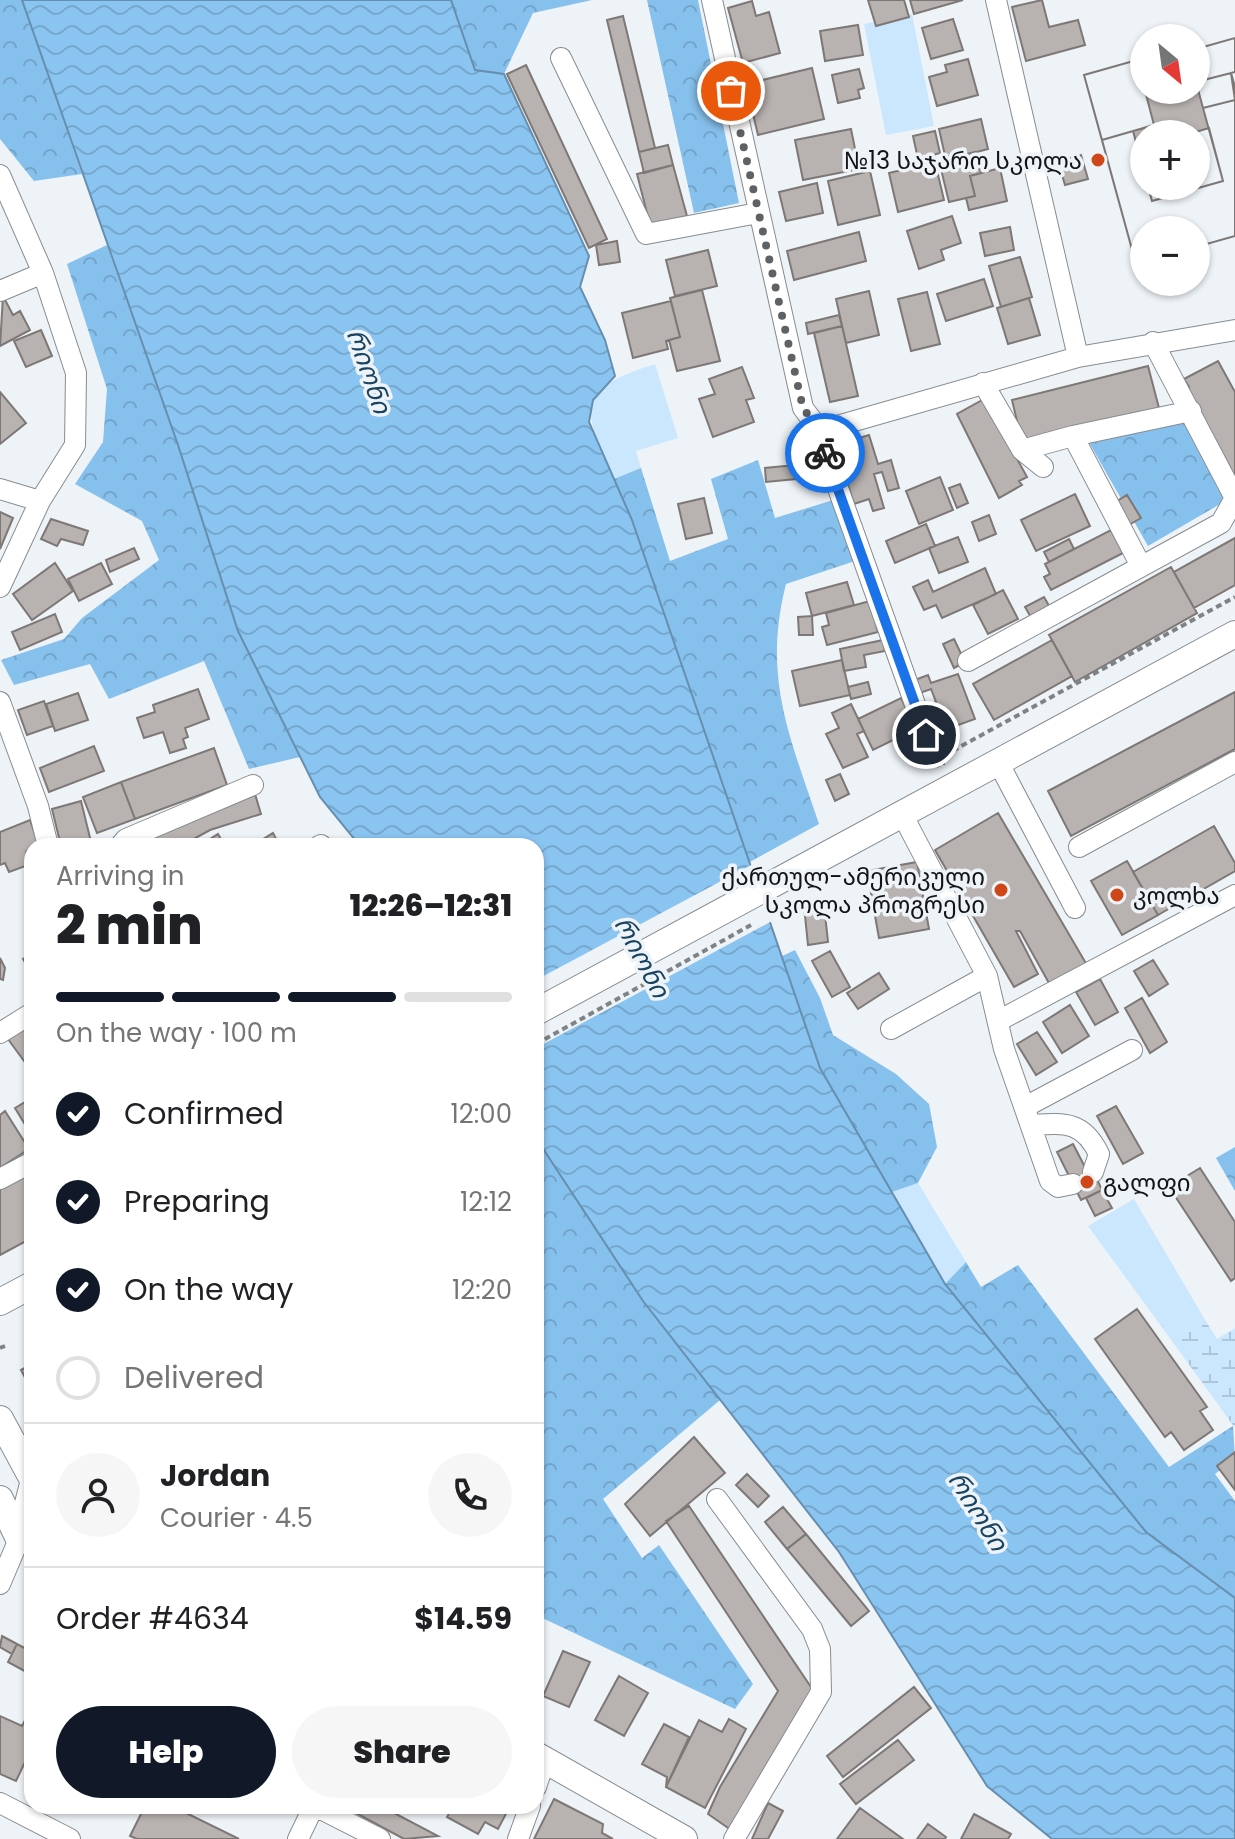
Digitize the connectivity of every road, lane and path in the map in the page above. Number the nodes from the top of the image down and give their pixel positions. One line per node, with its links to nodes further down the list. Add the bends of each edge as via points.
1 (712, 0): 5 (street)
2 (996, 0): 10 (street)
3 (561, 58): 5 (street, via 646,234)
4 (0, 175): 6 (street)
5 (758, 213): 13 (street, via 803,408)
6 (43, 273): 7 (street); 18 (street, via 76,373 75,445)
7 (0, 291)
8 (1235, 330): 9 (street)
9 (1153, 342): 10 (street); 12 (street)
10 (1078, 357): 11 (street)
11 (983, 383): 13 (street, via 830,428); 15 (street)
12 (1191, 411): 14 (street); 19 (street, via 1235,498)
13 (815, 424): 26 (street)
14 (1073, 436): 15 (street); 20 (street)
15 (1022, 450): 16 (street)
16 (1043, 467)
17 (0, 489): 18 (street)
18 (40, 501): 21 (street)
19 (1233, 510): 20 (street, via 1221,523)
20 (1141, 566): 24 (street)
21 (0, 587)
22 (1235, 597): 29 (path, via 943,756 942,774)
23 (1235, 634): 27 (main road)
24 (968, 661)
25 (0, 702): 32 (street)
26 (926, 735)
27 (998, 762): 31 (main road); 36 (street)
28 (1235, 762): 34 (street)
29 (930, 779)
30 (253, 785): 33 (street)
31 (902, 814): 38 (street); 39 (main road)
32 (46, 838)
33 (128, 838)
34 (1079, 847)
35 (1235, 895): 41 (street)
36 (1075, 908)
37 (759, 920): 44 (path)
38 (987, 976): 41 (street); 42 (street)
39 (544, 1008)
40 (24, 1018): 43 (street)
41 (998, 1021): 46 (street)
42 (891, 1029)
43 (0, 1033)
44 (544, 1040)
45 (1132, 1050): 46 (street)
46 (1028, 1116): 48 (street, via 1068,1123 1091,1138 1099,1154); 50 (street, via 1050,1181 1058,1187)
47 (24, 1166): 49 (street)
48 (1093, 1172)
49 (0, 1179)
50 (1073, 1184)
51 (24, 1289): 52 (main road)
52 (0, 1302)
53 (0, 1419): 54 (main road)
54 (24, 1463)
55 (0, 1499): 58 (main road)
56 (717, 1499): 70 (street, via 812,1629 820,1649 821,1692)
57 (24, 1519): 58 (main road)
58 (19, 1539): 59 (street)
59 (0, 1584)
60 (544, 1760): 69 (main road)
61 (0, 1803): 65 (street)
62 (310, 1814): 66 (street)
63 (330, 1814): 67 (street)
64 (527, 1814): 68 (street)
65 (58, 1836)
66 (298, 1839)
67 (380, 1839)
68 (518, 1839)
69 (684, 1839)
70 (734, 1839)

